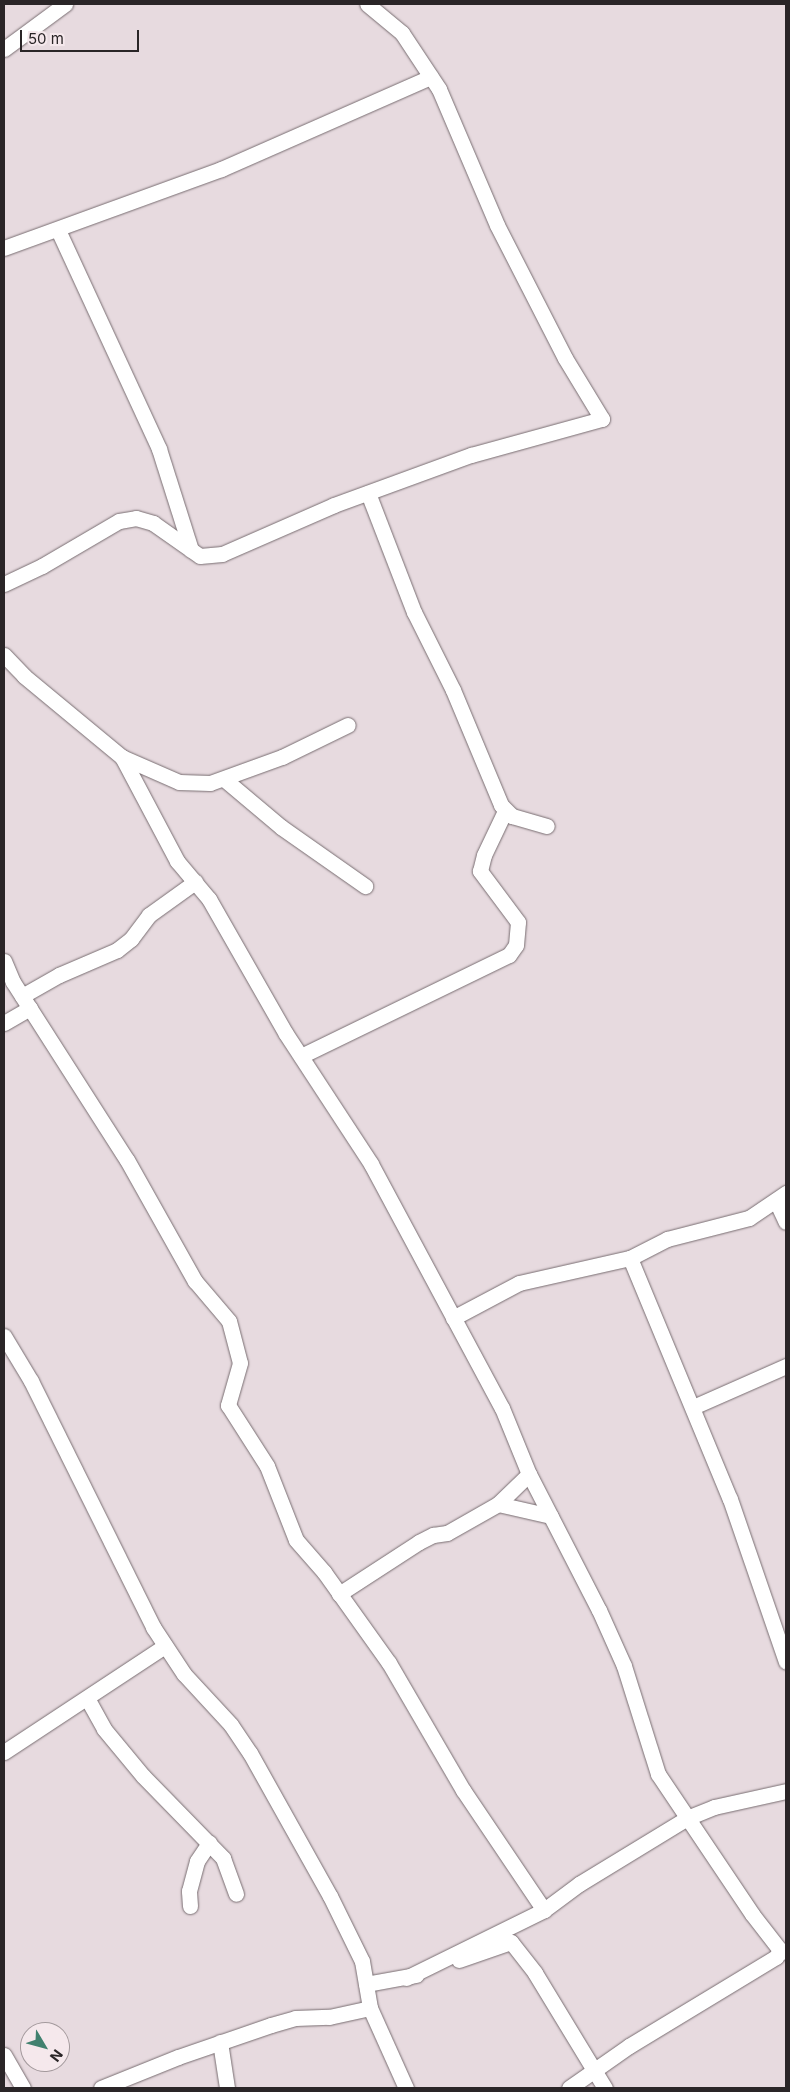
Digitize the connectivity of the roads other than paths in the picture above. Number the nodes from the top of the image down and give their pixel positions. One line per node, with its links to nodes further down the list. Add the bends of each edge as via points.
1 (65, 4): 3 (street)
2 (367, 4): 4 (street, via 402,32)
3 (4, 49)
4 (431, 77): 5 (street, via 222,169 123,203); 7 (street, via 497,225 565,358 602,419 471,455)
5 (58, 230): 6 (street); 8 (street, via 159,449)
6 (4, 248)
7 (368, 493): 8 (street, via 222,554 200,556); 14 (street, via 414,612 453,690)
8 (191, 550): 9 (street, via 153,523 136,518 118,521 42,566)
9 (4, 584)
10 (4, 655): 12 (street, via 24,676)
11 (348, 726): 13 (street, via 299,750)
12 (122, 757): 13 (street, via 179,782 194,784); 16 (street, via 178,861)
13 (224, 779): 17 (street, via 281,827)
14 (505, 811): 15 (street); 21 (street, via 480,871 518,922 516,945 509,955)
15 (546, 826)
16 (194, 882): 19 (street, via 149,915 131,939 117,950 58,975); 21 (street, via 236,942)
17 (365, 886)
18 (4, 961): 19 (street)
19 (26, 1002): 20 (street); 32 (street, via 127,1160 195,1281 229,1321 240,1363 228,1405 266,1466 296,1540)
20 (4, 1023)
21 (301, 1056): 25 (street, via 371,1164)
22 (781, 1197): 23 (street); 24 (street, via 749,1218 667,1239)
23 (786, 1222)
24 (630, 1258): 25 (street, via 519,1283); 28 (street)
25 (454, 1318): 29 (street, via 502,1408)
26 (4, 1336): 33 (street, via 31,1381)
27 (786, 1366): 28 (street)
28 (693, 1407): 34 (street, via 730,1499)
29 (529, 1474): 30 (street); 31 (street)
30 (498, 1504): 31 (street); 32 (street, via 448,1533 433,1535 419,1542)
31 (550, 1516): 38 (street, via 624,1666 658,1774)
32 (339, 1594): 42 (street, via 389,1662 463,1790)
33 (165, 1646): 35 (street); 45 (street, via 184,1674 230,1725 250,1753 330,1896 362,1961)
34 (786, 1662)
35 (87, 1698): 36 (street); 39 (street, via 104,1729 143,1776)
36 (4, 1752)
37 (786, 1791): 38 (street, via 714,1807)
38 (687, 1818): 42 (street, via 579,1884); 43 (street)
39 (209, 1843): 40 (street, via 223,1858); 41 (street, via 197,1861 189,1890)
40 (236, 1894)
41 (190, 1906)
42 (544, 1910): 44 (street)
43 (783, 1950): 49 (street)
44 (406, 1978): 45 (street); 49 (street, via 511,1942 536,1973)
45 (366, 1984): 46 (street)
46 (370, 2008): 47 (street, via 329,2017 295,2018); 53 (street)
47 (220, 2042): 51 (street); 52 (street)
48 (4, 2055): 50 (street)
49 (595, 2070): 54 (street); 55 (street)
50 (23, 2088)
51 (101, 2088)
52 (227, 2088)
53 (406, 2088)
54 (569, 2088)
55 (606, 2088)

